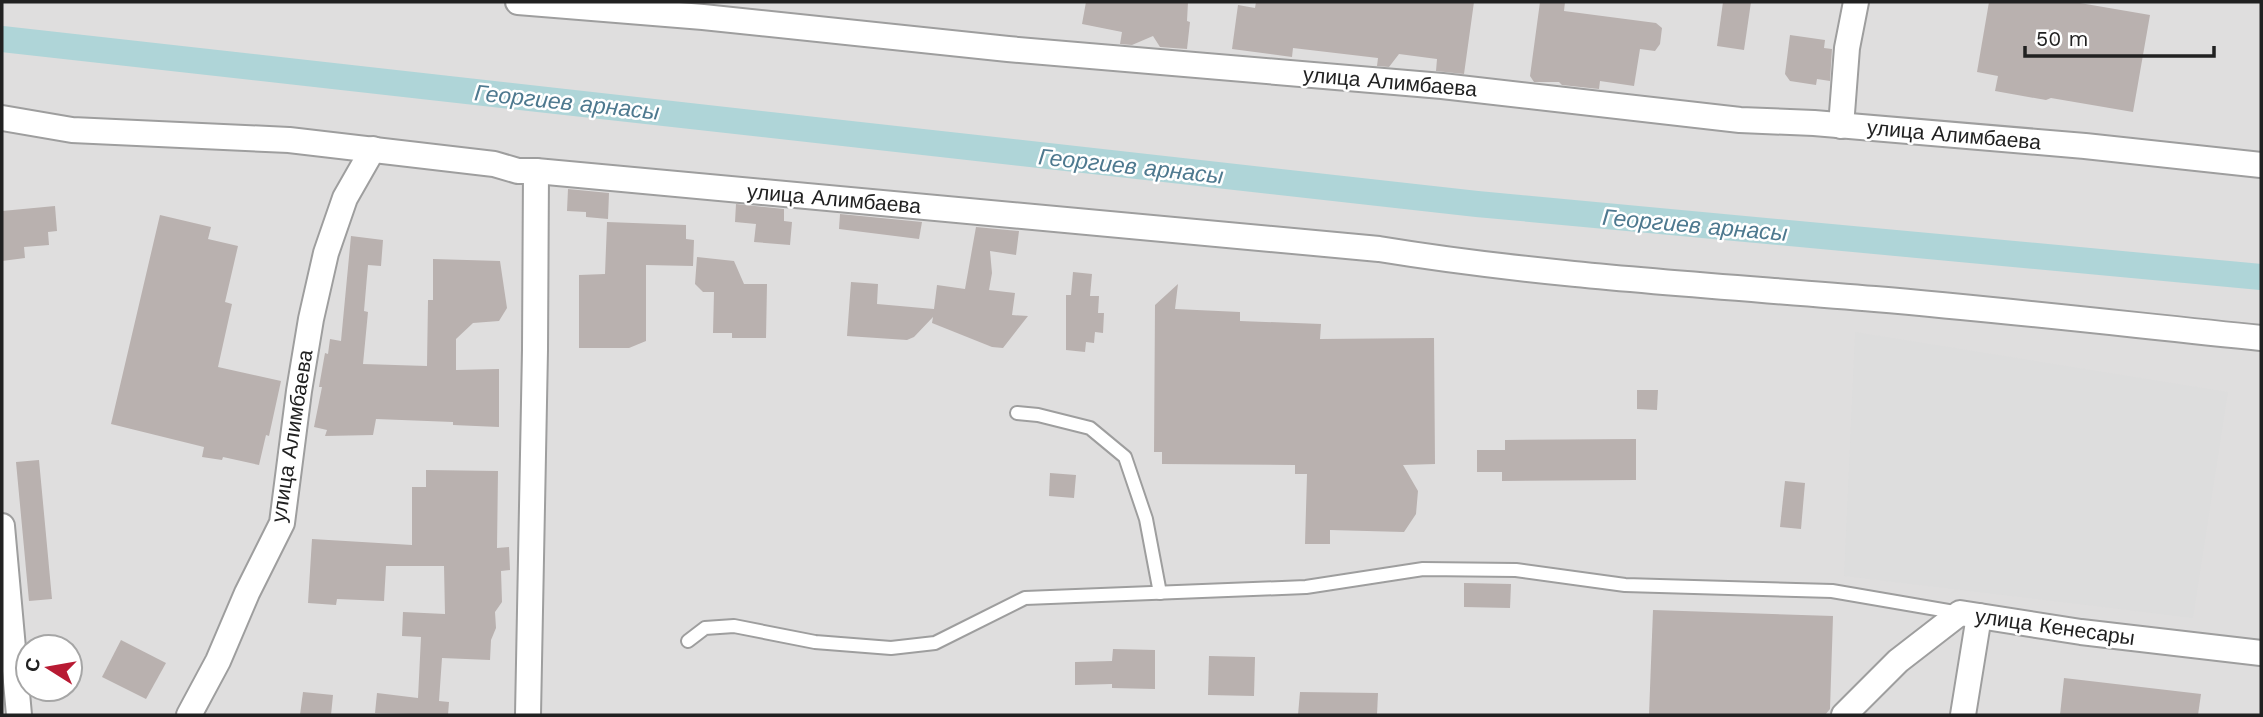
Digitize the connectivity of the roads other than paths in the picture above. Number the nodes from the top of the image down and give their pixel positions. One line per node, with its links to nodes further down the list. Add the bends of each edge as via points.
1 (518, 2): 4 (street, улица Алимбаева)
2 (1856, 2): 4 (street)
3 (2, 118): 5 (street, улица Алимбаева, via 72,130 289,140)
4 (1841, 126): 6 (street, улица Алимбаева)
5 (373, 149): 7 (street, улица Алимбаева); 16 (street, улица Алимбаева, via 345,198 326,253 301,379 282,523)
6 (2261, 165)
7 (536, 171): 8 (street, улица Алимбаева); 17 (street)
8 (2261, 338)
9 (1017, 413): 11 (lane, via 1090,428 1125,457 1146,519)
10 (2, 526): 15 (street)
11 (1160, 593): 12 (lane, via 1306,587 1423,569 1516,570 1625,584 1832,591); 13 (lane, via 1026,597 935,642 891,648 815,642 734,626 705,628)
12 (1969, 614): 14 (street, улица Кенесары); 18 (street, улица Кенесары, via 1898,661); 19 (street)
13 (688, 641)
14 (2261, 653)
15 (19, 715)
16 (189, 715)
17 (528, 715)
18 (1844, 715)
19 (1963, 715)

